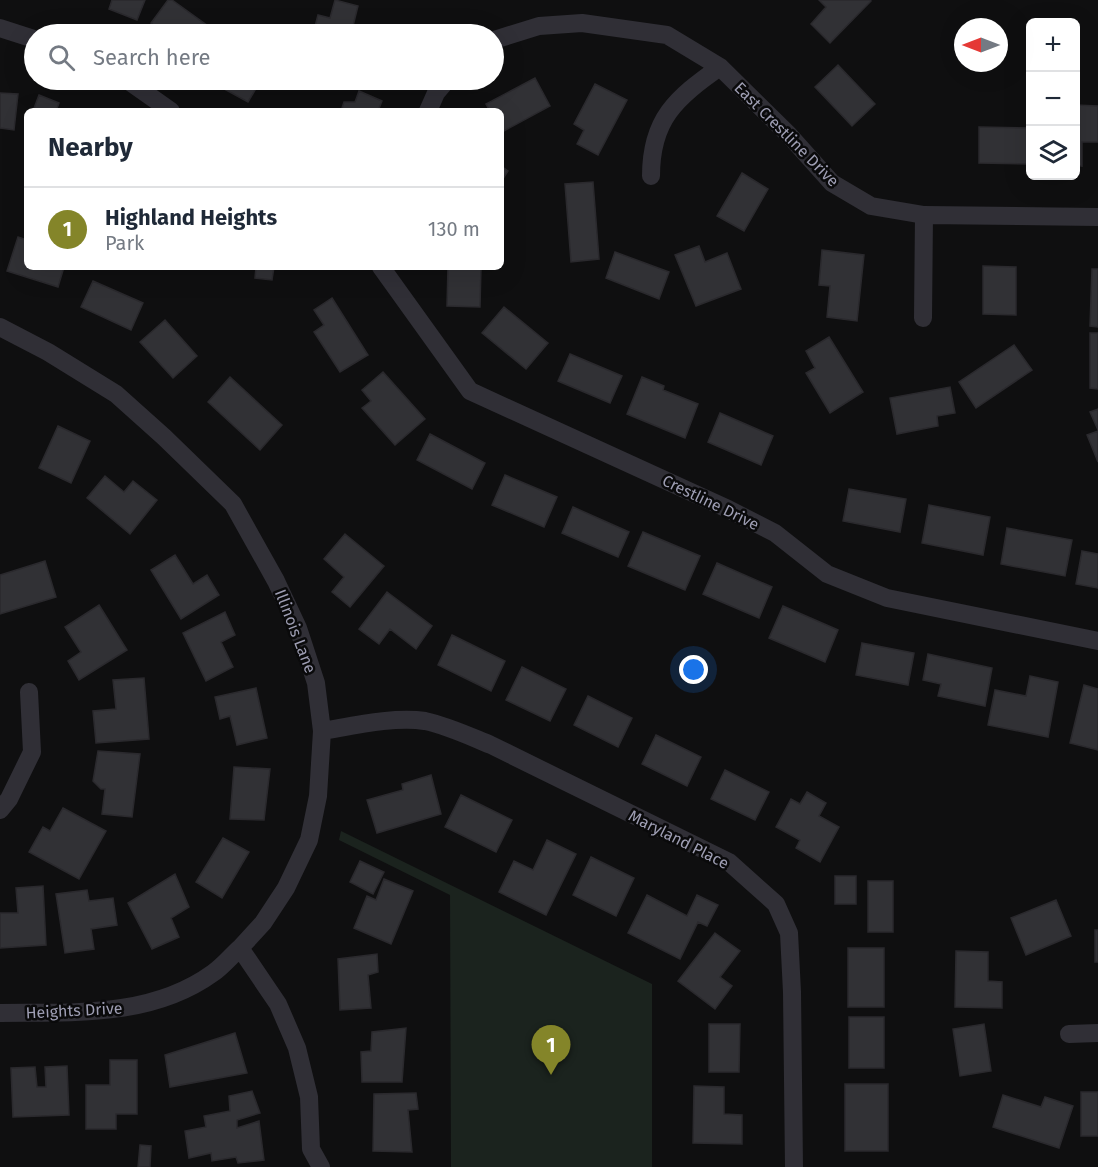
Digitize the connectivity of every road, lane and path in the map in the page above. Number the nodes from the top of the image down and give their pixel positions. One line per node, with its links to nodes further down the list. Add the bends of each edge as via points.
1 (0, 28): 2 (street)
2 (24, 36)
3 (504, 37): 4 (street, East Crestline Drive, via 539,26 582,23 667,35)
4 (720, 67): 9 (street, East Crestline Drive, via 692,86 659,127 651,153); 10 (street, East Crestline Drive, via 832,183 871,206)
5 (141, 90): 7 (street)
6 (439, 90): 8 (street)
7 (167, 108)
8 (429, 108)
9 (651, 176)
10 (924, 215): 11 (street, East Crestline Drive); 13 (street)
11 (1098, 218)
12 (383, 270): 15 (street, Crestline Drive, via 470,391 728,509 775,533 827,574 887,598)
13 (923, 318)
14 (0, 327): 17 (street, Illinois Lane, via 116,394 233,504 298,628 316,683)
15 (1098, 641)
16 (29, 692): 18 (street, via 32,752 9,800)
17 (322, 730): 19 (street, Illinois Lane, via 318,796 309,840 286,888 263,923); 24 (street, Maryland Place, via 412,721 452,729 729,862 756,884 776,904 789,933)
18 (0, 810)
19 (240, 948): 20 (street, Heights Drive, via 213,973 181,991 145,1004 99,1012); 23 (street, via 278,1004 297,1048 309,1097 311,1149)
20 (0, 1013)
21 (1098, 1033): 22 (street)
22 (1069, 1034)
23 (321, 1167)
24 (794, 1167)

